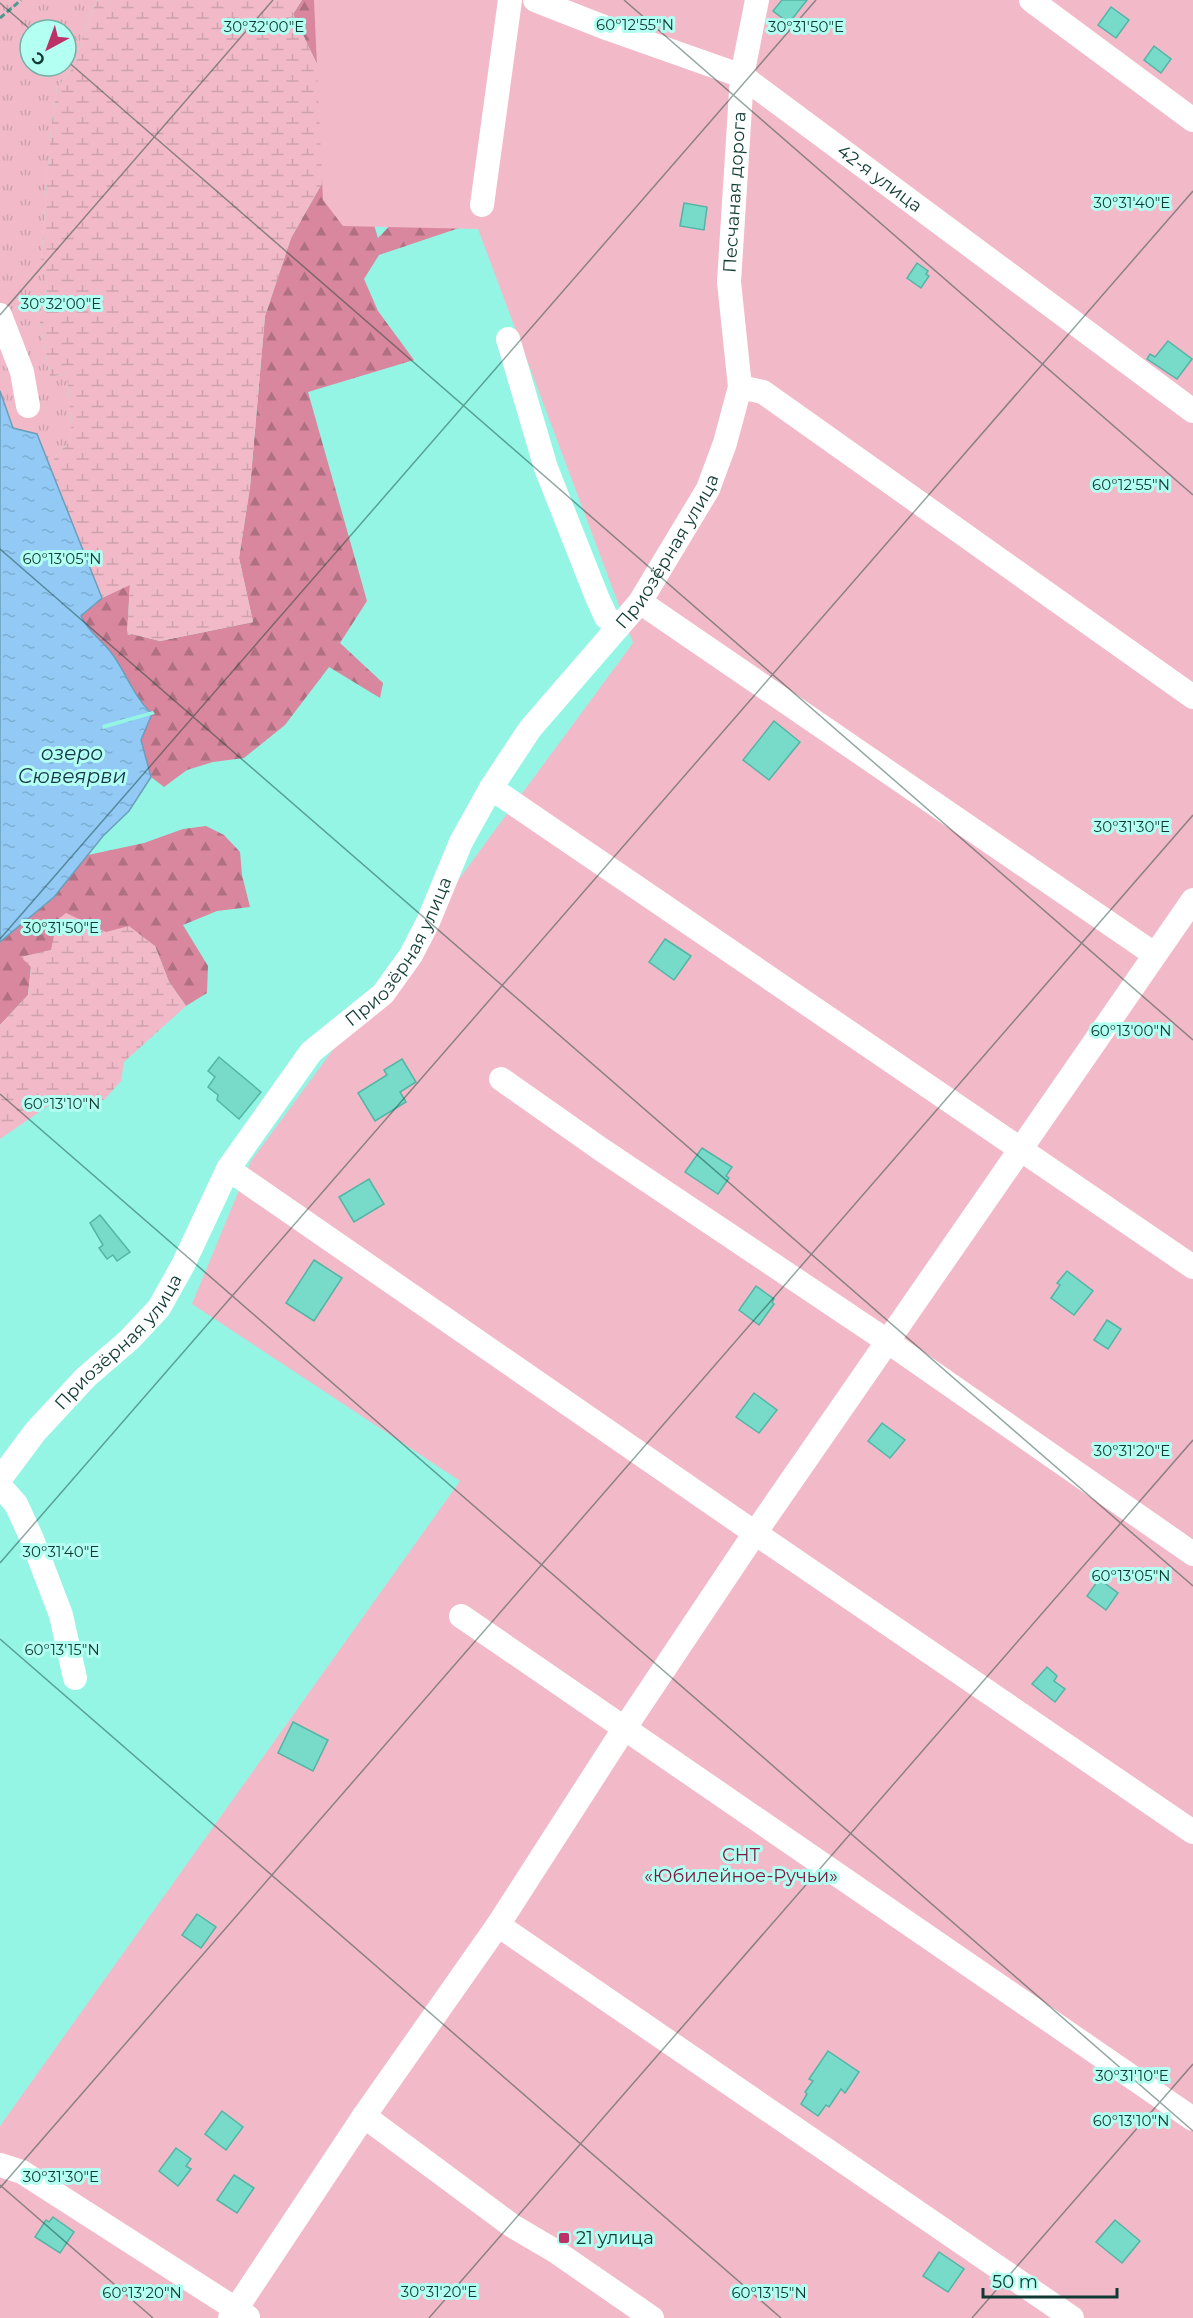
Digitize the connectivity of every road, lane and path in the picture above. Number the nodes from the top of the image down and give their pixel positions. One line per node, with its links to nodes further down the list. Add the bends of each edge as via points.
1 (21, 0): 6 (path)
2 (510, 0): 9 (street)
3 (535, 0): 7 (street, 42-я улица)
4 (757, 0): 7 (street, Песчаная дорога)
5 (1031, 0): 8 (street)
6 (0, 18)
7 (742, 76): 12 (street, Песчаная дорога, via 729,282); 14 (street, 42-я улица)
8 (1193, 120)
9 (482, 205)
10 (0, 315): 13 (street, via 22,372)
11 (508, 339): 16 (street, via 546,468 597,597 606,616)
12 (740, 387): 15 (street, Приозёрная улица, via 708,489); 17 (street, via 763,392)
13 (28, 406)
14 (1193, 411)
15 (640, 602): 16 (street, Приозёрная улица); 20 (street)
16 (618, 627): 18 (street, Приозёрная улица, via 531,729)
17 (1193, 697)
18 (491, 788): 22 (street); 23 (street, Приозёрная улица, via 461,842 411,955 383,994 311,1052)
19 (1193, 900): 20 (street)
20 (1154, 954): 22 (street)
21 (501, 1079): 25 (street)
22 (1022, 1150): 24 (street); 25 (street)
23 (228, 1169): 26 (street, Приозёрная улица, via 159,1308 86,1377 35,1432); 28 (street)
24 (1193, 1268)
25 (887, 1341): 28 (street); 29 (street)
26 (0, 1479)
27 (0, 1486): 31 (street, via 16,1504 32,1539 61,1615)
28 (755, 1533): 32 (street); 33 (street)
29 (1193, 1554)
30 (462, 1616): 32 (street)
31 (75, 1678)
32 (624, 1729): 34 (street); 36 (street)
33 (1193, 1832)
34 (498, 1925): 35 (street); 40 (street)
35 (364, 2116): 38 (street); 39 (street, via 511,2225)
36 (1193, 2119)
37 (0, 2165): 38 (street, via 22,2172)
38 (239, 2315)
39 (652, 2318)
40 (1072, 2318)

